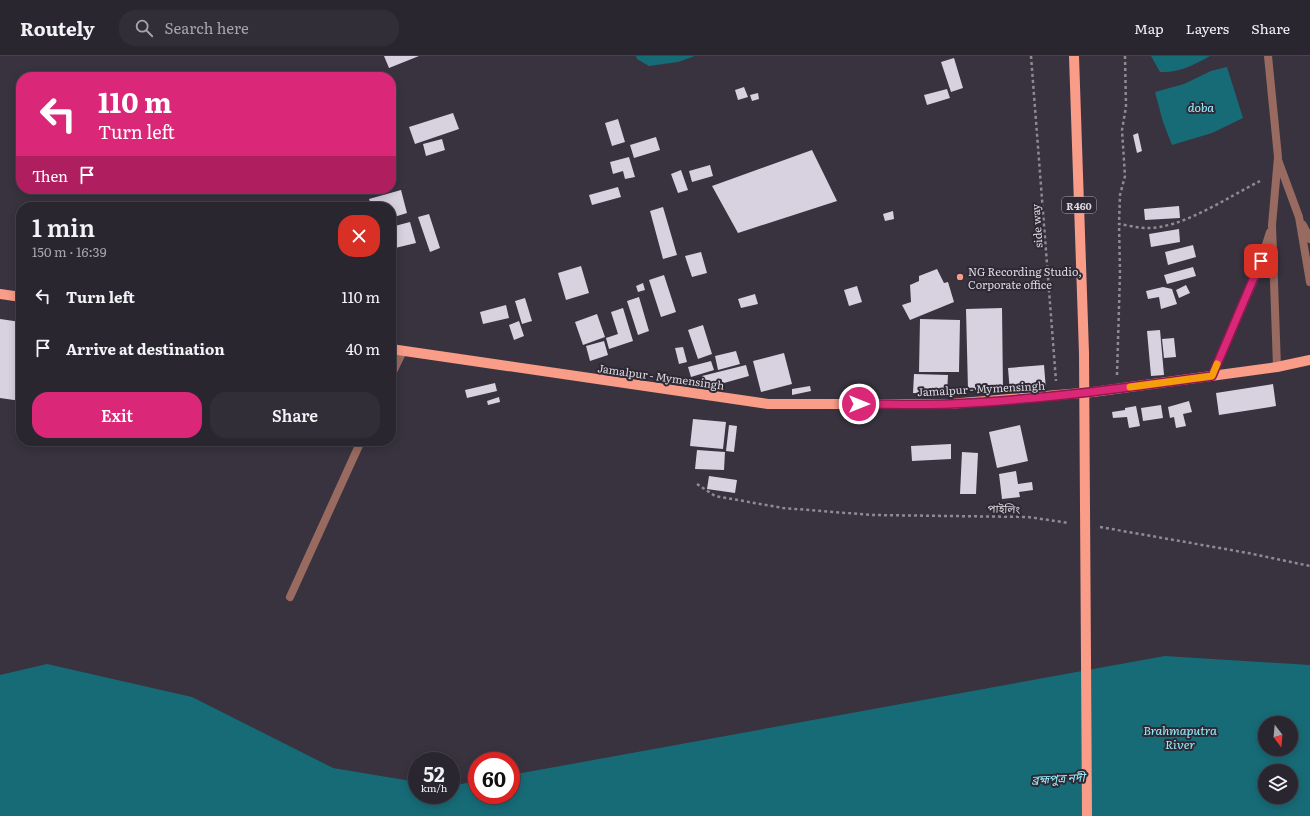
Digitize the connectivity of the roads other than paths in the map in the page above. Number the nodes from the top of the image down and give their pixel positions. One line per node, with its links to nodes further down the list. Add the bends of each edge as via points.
1 (1074, 56): 18 (main road, R460, bridge, via 1084,353)
2 (1268, 56): 3 (street)
3 (1278, 157): 4 (street); 5 (street)
4 (1300, 217): 6 (street); 7 (street)
5 (1272, 225): 14 (street); 15 (street, via 1257,273)
6 (1310, 239)
7 (1310, 282)
8 (0, 294): 9 (main road)
9 (16, 296)
10 (396, 350): 11 (main road, Jamalpur - Mymensingh)
11 (403, 351): 13 (street); 15 (main road, Jamalpur - Mymensingh, via 768,404 949,404 1117,389)
12 (1310, 360): 14 (main road, Jamalpur - Mymensingh)
13 (396, 366)
14 (1277, 367): 15 (main road, Jamalpur - Mymensingh)
15 (1212, 376)
16 (359, 446): 17 (street)
17 (290, 598)
18 (1087, 816)

